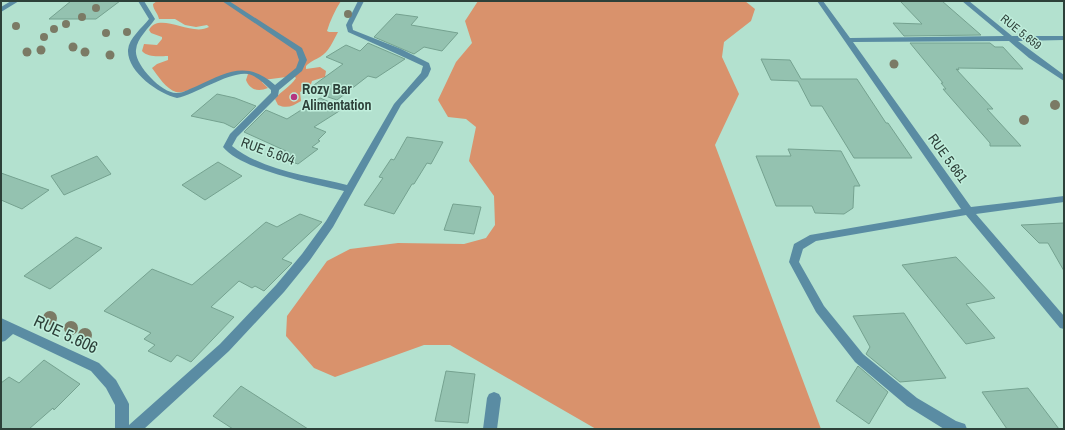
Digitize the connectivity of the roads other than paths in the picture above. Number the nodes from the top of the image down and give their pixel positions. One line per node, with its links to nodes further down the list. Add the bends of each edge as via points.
1 (16, 1): 7 (street)
2 (141, 1): 12 (street, via 152,19 137,38 132,49 132,58 151,82 170,96 182,95 243,72 254,74)
3 (225, 1): 12 (street, via 299,50 303,60 299,69)
4 (361, 1): 13 (street, via 349,25 350,31 398,51 426,65 427,69 398,104)
5 (820, 1): 10 (street, RUE 5.661)
6 (965, 1): 9 (street, RUE 5.659)
7 (1, 10)
8 (1064, 38): 9 (street)
9 (1013, 39): 10 (street); 11 (street, RUE 5.659)
10 (847, 40): 15 (street, RUE 5.661)
11 (1064, 79)
12 (275, 89): 13 (street, RUE 5.604, via 275,94 233,136 227,147 230,151 254,163)
13 (350, 189): 21 (street, via 319,241 275,295 214,360)
14 (1064, 199): 15 (street)
15 (968, 211): 16 (street, RUE 5.661); 23 (street, via 814,238 798,247 794,262 820,309 859,358 912,402)
16 (1064, 324)
17 (6, 326): 18 (street); 20 (street, RUE 5.606, via 95,367 111,384 122,404)
18 (1, 337)
19 (494, 398): 22 (street)
20 (122, 429)
21 (134, 429)
22 (490, 429)
23 (960, 429)

